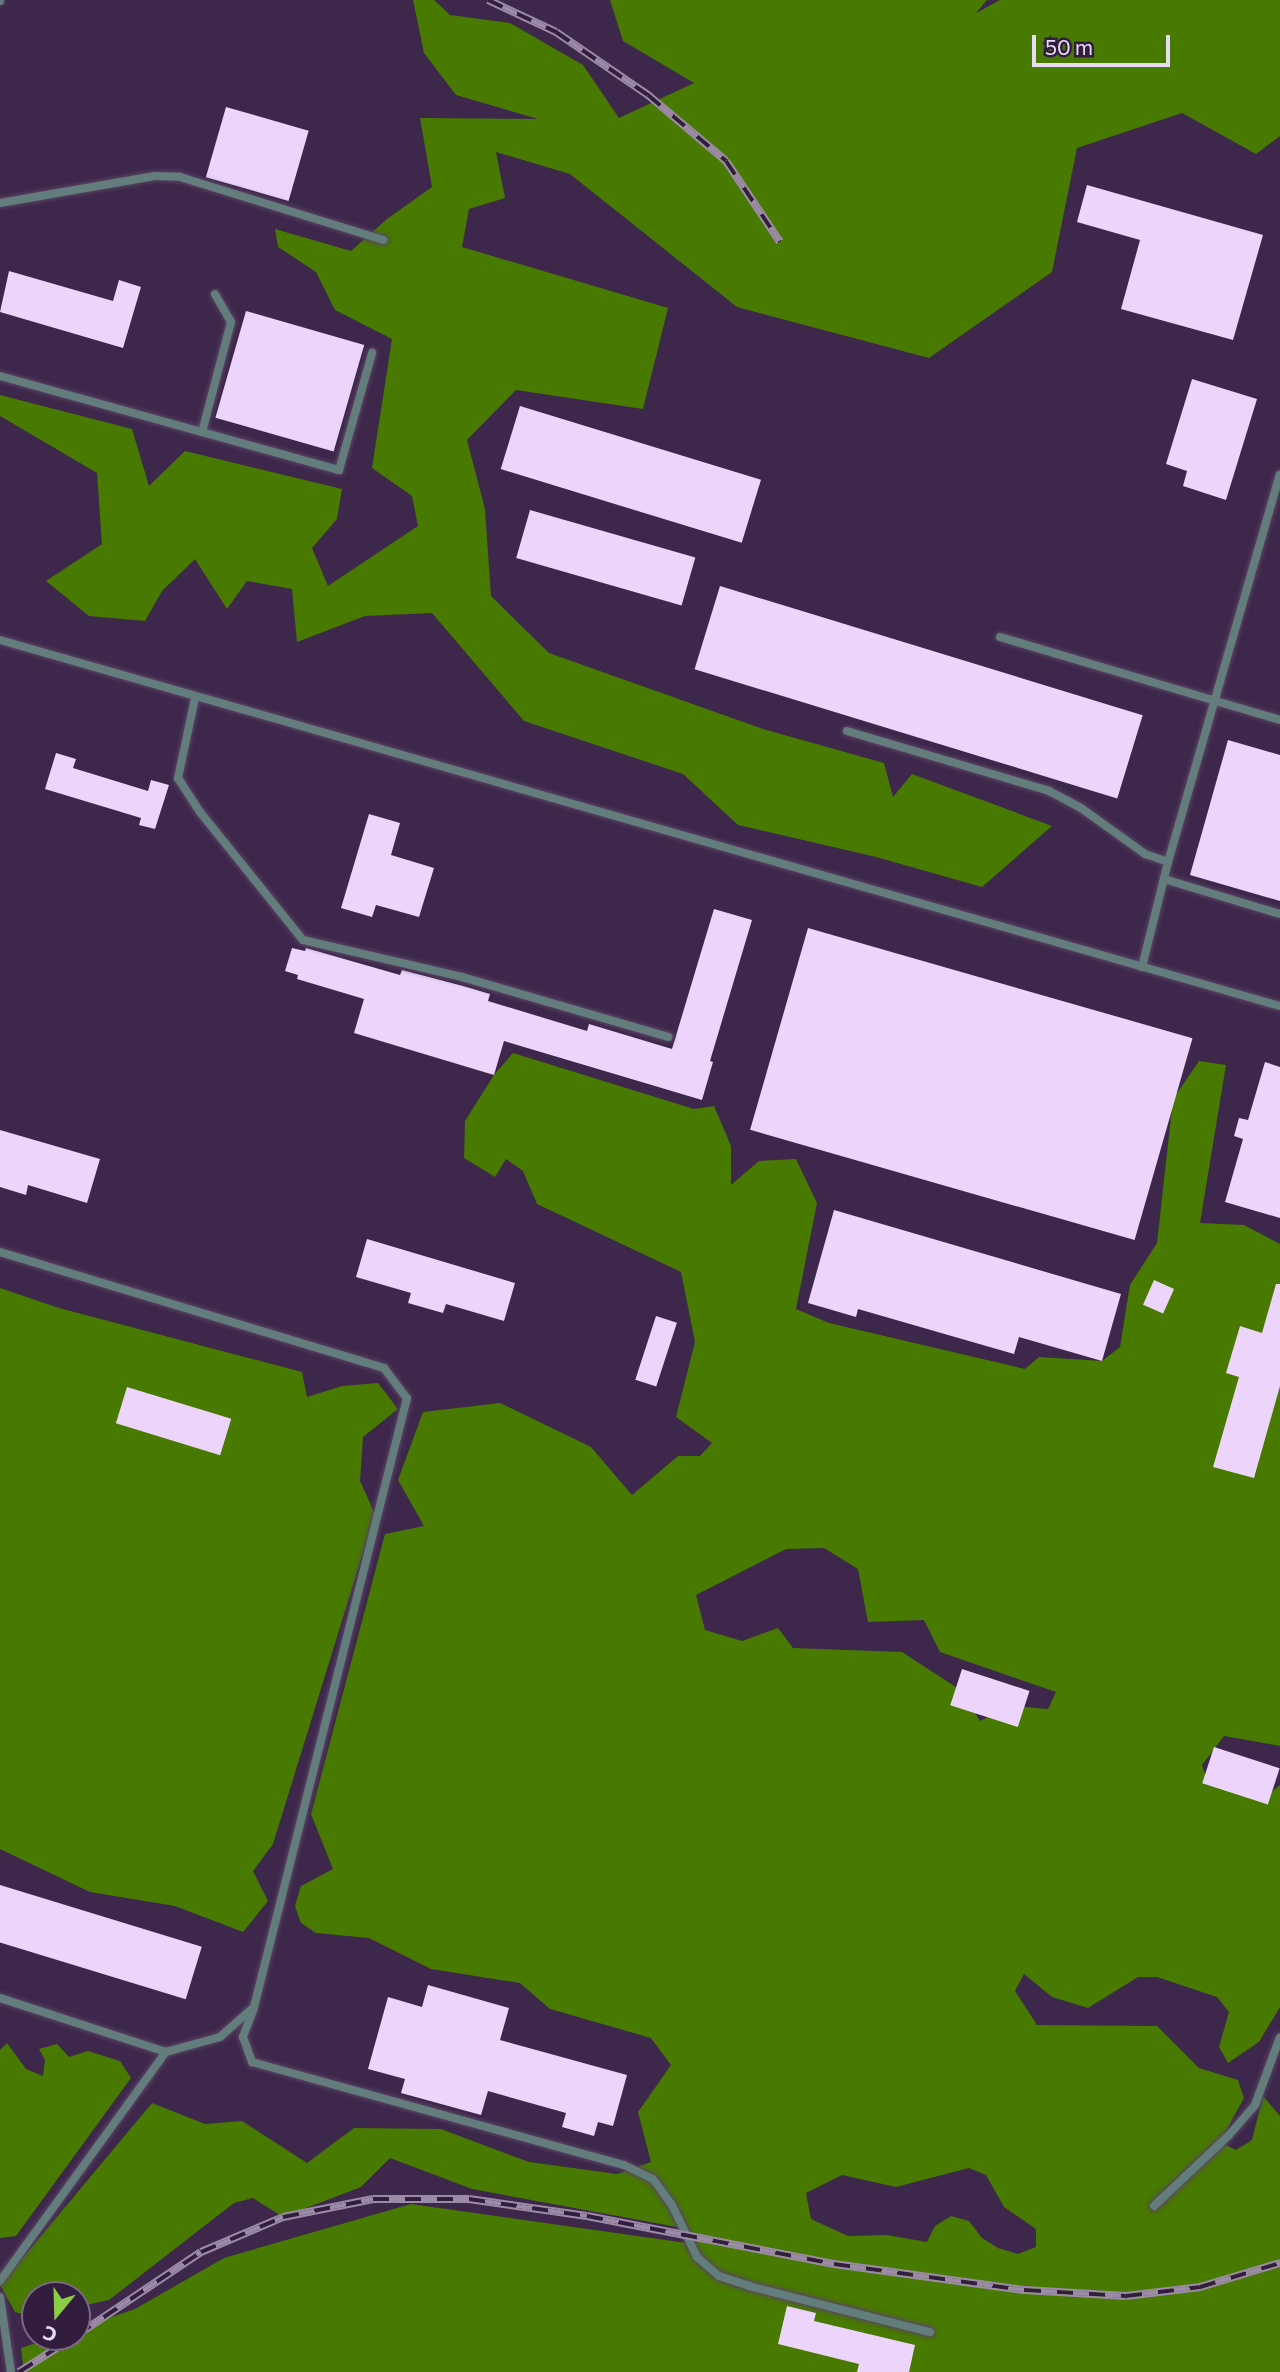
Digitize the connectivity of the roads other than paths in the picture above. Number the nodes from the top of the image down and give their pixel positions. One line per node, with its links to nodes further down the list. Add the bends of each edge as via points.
1 (0, 203): 2 (lane, via 155,176 180,177)
2 (383, 240)
3 (215, 293): 6 (lane, via 231,322)
4 (372, 353): 6 (lane, via 339,470)
5 (0, 376): 6 (lane)
6 (202, 432)
7 (1280, 475): 8 (lane)
8 (1276, 506): 12 (lane)
9 (1000, 637): 12 (lane)
10 (0, 640): 11 (lane)
11 (195, 698): 18 (lane); 20 (lane, via 178,778 303,940 462,977)
12 (1215, 700): 13 (lane); 15 (lane)
13 (1280, 720)
14 (846, 731): 15 (lane, via 1049,791 1145,854)
15 (1168, 862): 16 (lane)
16 (1164, 879): 17 (lane); 18 (lane)
17 (1280, 914)
18 (1142, 967): 19 (lane)
19 (1280, 1006)
20 (668, 1037)
21 (0, 1252): 23 (lane, via 384,1368 407,1398)
22 (0, 1998): 25 (lane)
23 (254, 2007): 25 (lane, via 220,2037); 29 (lane, via 243,2037 252,2062 624,2165 653,2179 672,2205 697,2257 719,2276)
24 (1280, 2037): 26 (lane, via 1255,2105 1230,2135)
25 (166, 2052): 27 (lane)
26 (1154, 2206)
27 (0, 2281)
28 (0, 2297): 30 (lane)
29 (930, 2332)
30 (11, 2372)

